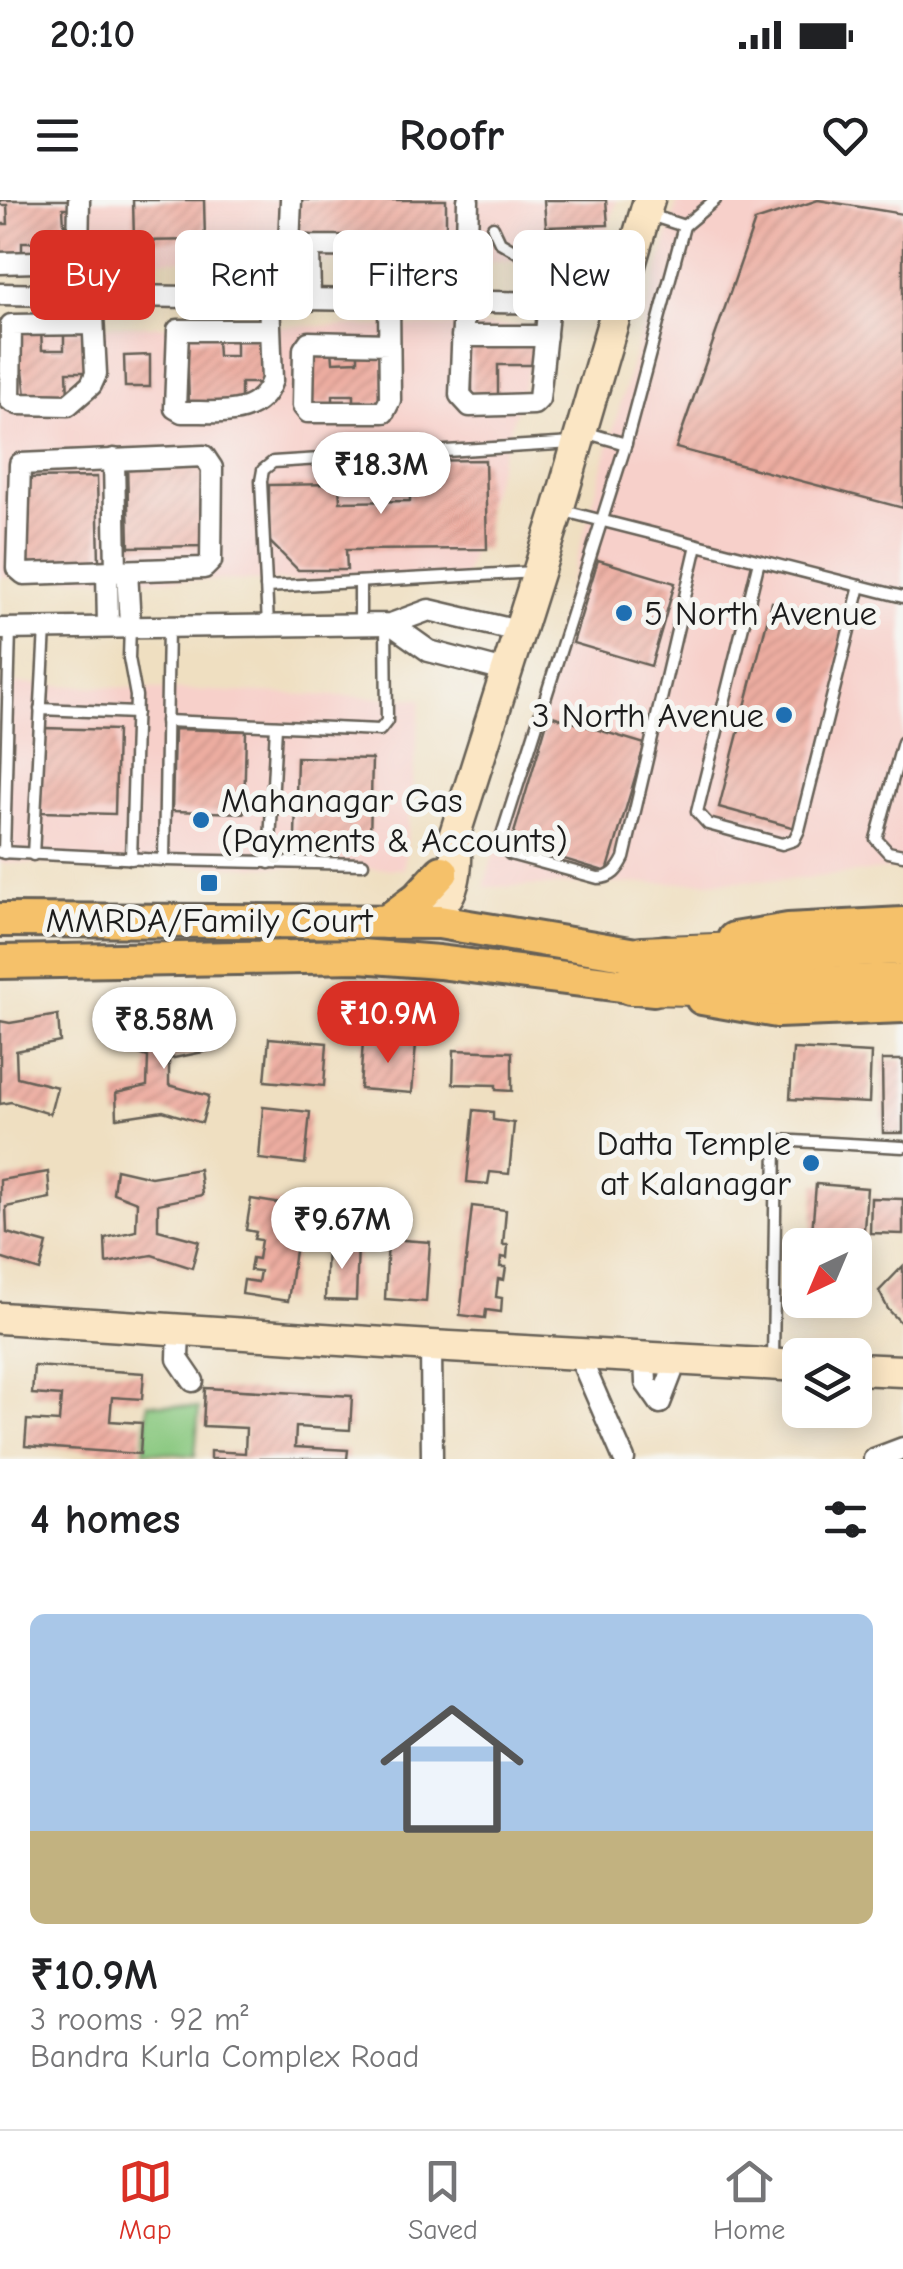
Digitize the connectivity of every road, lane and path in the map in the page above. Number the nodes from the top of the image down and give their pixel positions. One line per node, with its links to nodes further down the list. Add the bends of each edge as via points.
1 (79, 200): 11 (street, via 74,261)
2 (292, 200): 8 (street)
3 (468, 200): 9 (street)
4 (714, 200): 6 (lane)
5 (647, 207): 6 (lane)
6 (684, 226): 26 (lane)
7 (494, 227): 10 (lane, via 500,242)
8 (297, 230)
9 (465, 230)
10 (513, 249)
11 (0, 263)
12 (0, 294): 13 (street)
13 (30, 295)
14 (93, 320): 20 (street)
15 (269, 320): 21 (street)
16 (389, 320): 24 (street)
17 (463, 320): 22 (street)
18 (548, 320): 23 (street)
19 (614, 320): 25 (street)
20 (93, 324): 20 (street, via 96,374 77,400 10,400 10,325)
21 (269, 330): 21 (street, via 272,380 254,406 174,408 178,330)
22 (462, 336): 23 (street); 23 (street, via 460,395 470,406 534,404)
23 (546, 336)
24 (390, 344): 24 (street, via 384,412 308,412 302,400 306,344)
25 (580, 437): 26 (lane); 28 (street); 36 (lane, via 273,462 261,481)
26 (626, 444): 29 (lane)
27 (114, 459): 32 (street); 32 (street, via 204,456 212,468 208,566); 32 (street, via 25,462 17,469 16,568)
28 (558, 510): 29 (lane); 33 (street)
29 (601, 520): 30 (lane); 30 (lane, via 501,840 510,854 598,878 618,870 624,858)
30 (697, 545): 31 (lane)
31 (759, 561): 35 (lane); 35 (lane, via 697,812 708,824 782,844 799,830)
32 (117, 572): 40 (street); 42 (street)
33 (538, 572): 34 (lane); 46 (street)
34 (360, 582): 36 (lane); 38 (lane)
35 (860, 586): 37 (lane)
36 (266, 587): 43 (lane)
37 (903, 597)
38 (360, 624): 39 (street); 43 (street)
39 (389, 624): 46 (street, via 429,610); 47 (street, via 429,651); 52 (lane, via 384,727)
40 (130, 625): 41 (street); 42 (street); 50 (lane)
41 (168, 625): 43 (street); 51 (lane)
42 (108, 626): 44 (street)
43 (268, 626)
44 (45, 628): 45 (street); 49 (lane)
45 (5, 629): 48 (lane)
46 (518, 631): 47 (street)
47 (505, 672): 61 (street, via 454,838 445,847)
48 (4, 698): 54 (lane)
49 (40, 709): 50 (lane); 56 (lane)
50 (136, 714): 57 (lane)
51 (166, 721): 52 (lane); 58 (lane)
52 (276, 726): 59 (lane)
53 (903, 742): 55 (lane, via 876,833 880,846)
54 (2, 853): 56 (lane)
55 (903, 854)
56 (33, 855): 57 (lane)
57 (131, 859): 58 (lane)
58 (164, 860): 59 (lane)
59 (269, 863): 60 (lane)
60 (363, 864)
61 (441, 899): 63 (main road); 63 (main road, via 418,898); 67 (street); 68 (main road)
62 (0, 920): 63 (main road)
63 (386, 922)
64 (903, 924): 68 (main road, via 788,930)
65 (903, 944): 68 (highway, via 789,950)
66 (0, 962): 67 (main road, via 360,956)
67 (439, 962): 68 (main road)
68 (636, 970): 69 (highway, via 783,987); 70 (main road, via 778,1012)
69 (903, 984)
70 (903, 1006)
71 (903, 1147): 74 (lane, via 776,1140)
72 (0, 1318): 73 (street)
73 (179, 1328): 75 (street); 82 (street, via 178,1359)
74 (785, 1338)
75 (432, 1346): 76 (street); 84 (street)
76 (578, 1353): 77 (street); 85 (street)
77 (645, 1357): 78 (street); 78 (street, via 646,1382 662,1410)
78 (677, 1359): 79 (street)
79 (782, 1365)
80 (872, 1370): 81 (street)
81 (903, 1372)
82 (192, 1381)
83 (903, 1448): 86 (street)
84 (432, 1459)
85 (624, 1459)
86 (874, 1459)

